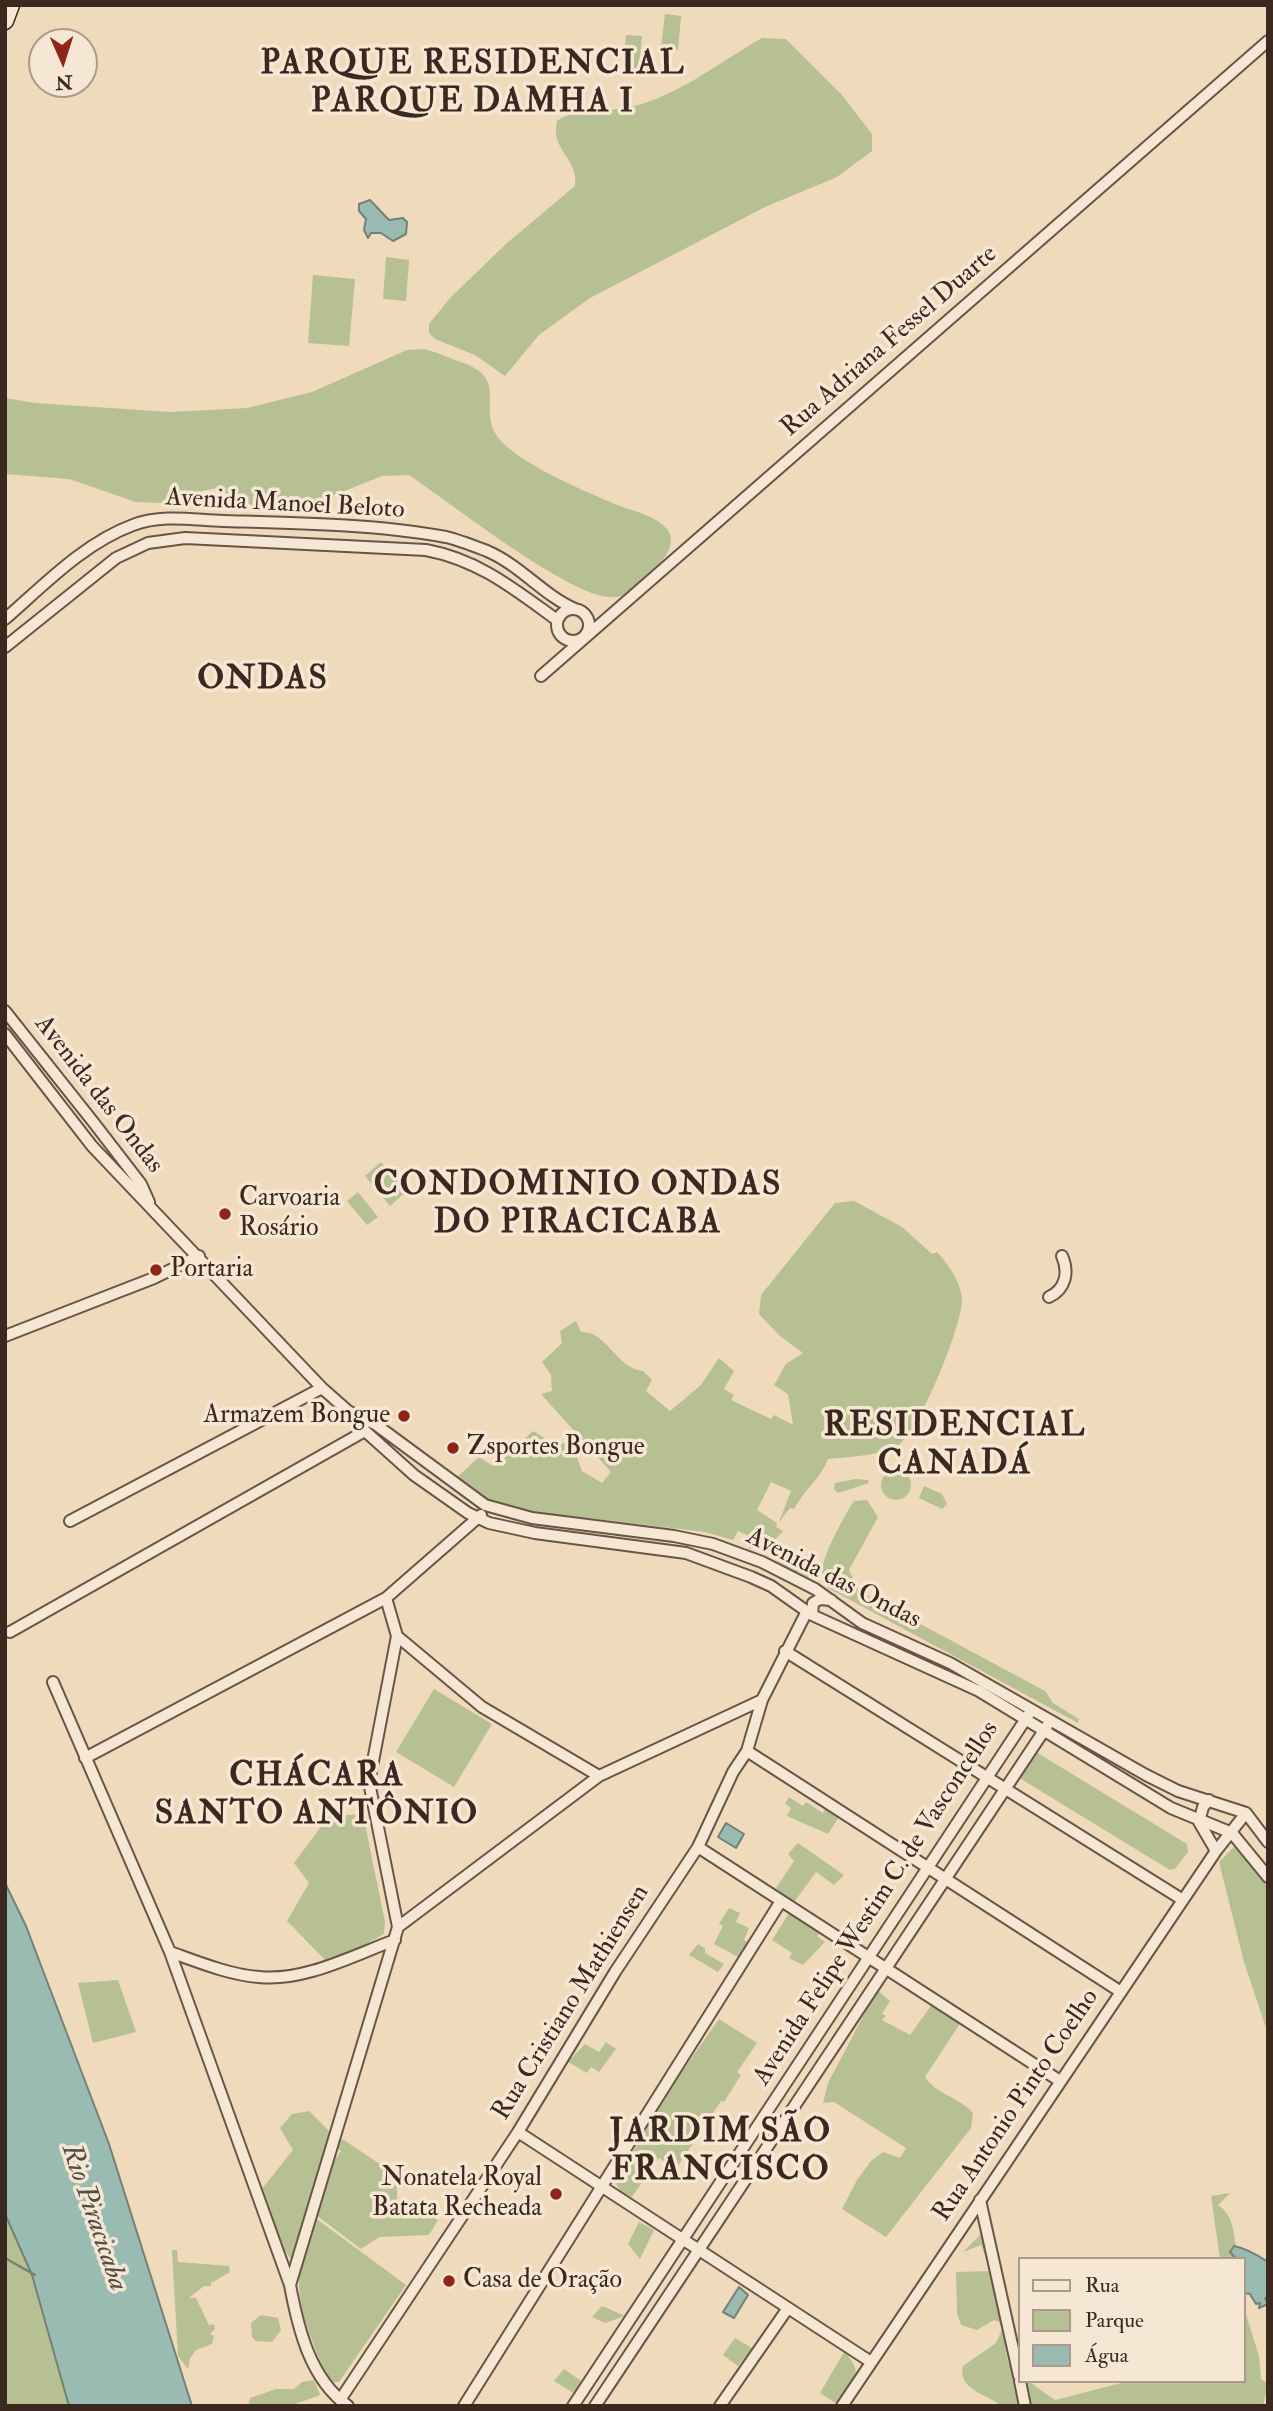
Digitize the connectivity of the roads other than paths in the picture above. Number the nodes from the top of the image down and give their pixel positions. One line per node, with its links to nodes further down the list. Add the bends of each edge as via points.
1 (11, 5): 2 (main road)
2 (5, 21)
3 (1268, 41): 7 (street, Rua Adriana Fessel Duarte)
4 (575, 609): 5 (street, Avenida Manoel Beloto, via 489,552 448,538 178,518 136,524 108,535); 6 (street, via 566,610); 7 (street, via 588,620)
5 (5, 619)
6 (557, 620): 7 (street, via 557,631 564,639); 8 (street, Avenida Manoel Beloto, via 471,561 449,554 186,538 148,543 116,558)
7 (583, 640): 9 (street, Rua Adriana Fessel Duarte)
8 (5, 646)
9 (541, 676)
10 (5, 1011): 13 (street, Avenida das Ondas)
11 (5, 1034): 12 (street, Avenida das Ondas)
12 (50, 1090): 13 (street, via 83,1124); 14 (street, Avenida das Ondas)
13 (94, 1123): 15 (street, Avenida das Ondas)
14 (92, 1146): 15 (street, via 102,1149); 16 (street, Avenida das Ondas)
15 (141, 1184): 16 (street, Avenida das Ondas)
16 (152, 1208): 17 (street, Avenida das Ondas)
17 (199, 1256): 20 (street); 21 (street, Avenida das Ondas)
18 (1062, 1256): 19 (street, via 1066,1275 1057,1293)
19 (1049, 1297)
20 (5, 1336)
21 (322, 1388): 22 (street, Avenida das Ondas); 30 (street)
22 (355, 1416): 23 (street, Avenida das Ondas); 24 (street, Avenida das Ondas, via 375,1424)
23 (365, 1431): 25 (street, Avenida das Ondas); 36 (street)
24 (401, 1445): 25 (street); 26 (street, Avenida das Ondas)
25 (392, 1454): 27 (street, Avenida das Ondas)
26 (416, 1456): 27 (street); 28 (street, Avenida das Ondas)
27 (405, 1466): 29 (street, Avenida das Ondas)
28 (492, 1508): 29 (street); 32 (street, Avenida das Ondas, via 713,1544)
29 (478, 1517): 31 (street, Avenida das Ondas, via 535,1534 686,1553); 33 (street)
30 (70, 1521)
31 (759, 1581): 32 (street, via 789,1591); 35 (street, Avenida das Ondas)
32 (815, 1589): 34 (street, Avenida das Ondas)
33 (386, 1598): 37 (street); 45 (street)
34 (831, 1600): 35 (street, via 820,1599); 41 (street, Avenida das Ondas, via 862,1623 950,1663)
35 (810, 1613): 38 (street, Rua Cristiano Mathiensen); 41 (street, Avenida das Ondas)
36 (10, 1632)
37 (397, 1636): 46 (street, via 482,1707); 61 (street, via 369,1782)
38 (785, 1651): 40 (street, Rua Cristiano Mathiensen); 47 (street)
39 (53, 1682): 45 (street)
40 (762, 1700): 44 (street, Rua Cristiano Mathiensen); 46 (street)
41 (1030, 1713): 42 (street, Avenida das Ondas); 43 (street, Avenida das Ondas); 47 (street, Avenida Felipe Westim C. de Vasconcellos)
42 (1051, 1720): 43 (street, Avenida Felipe Westim C. de Vasconcellos); 49 (street, Avenida das Ondas, via 1146,1775)
43 (1044, 1730): 48 (street, Avenida Felipe Westim C. de Vasconcellos); 51 (street, Avenida das Ondas)
44 (747, 1751): 54 (street, Rua Cristiano Mathiensen); 56 (street)
45 (85, 1758): 63 (street)
46 (599, 1776): 61 (street)
47 (988, 1778): 48 (street); 56 (street, Avenida Felipe Westim C. de Vasconcellos)
48 (1005, 1789): 58 (street, Avenida Felipe Westim C. de Vasconcellos); 59 (street)
49 (1209, 1800): 50 (street, Avenida das Ondas); 51 (street)
50 (1247, 1813): 52 (street, Rua Antonio Pinto Coelho); 53 (street)
51 (1199, 1822): 52 (street, Avenida das Ondas); 55 (street)
52 (1232, 1833): 55 (street, Rua Antonio Pinto Coelho); 57 (street)
53 (1268, 1842)
54 (698, 1847): 60 (street); 68 (street, Rua Cristiano Mathiensen)
55 (1216, 1851): 59 (street, Rua Antonio Pinto Coelho)
56 (928, 1868): 58 (street); 64 (street, Avenida Felipe Westim C. de Vasconcellos)
57 (1268, 1877)
58 (945, 1879): 65 (street, Avenida Felipe Westim C. de Vasconcellos); 66 (street)
59 (1183, 1900): 66 (street, Rua Antonio Pinto Coelho)
60 (781, 1901): 64 (street); 69 (street)
61 (398, 1927): 62 (street)
62 (395, 1940): 63 (street, via 317,1968 272,1978); 73 (street)
63 (170, 1952): 73 (street)
64 (869, 1958): 65 (street); 71 (street, Avenida Felipe Westim C. de Vasconcellos)
65 (886, 1968): 67 (street); 72 (street, Avenida Felipe Westim C. de Vasconcellos)
66 (1121, 1992): 67 (street, Rua Antonio Pinto Coelho)
67 (1060, 2081): 70 (street, Rua Antonio Pinto Coelho)
68 (518, 2132): 69 (street); 78 (street, Rua Cristiano Mathiensen)
69 (600, 2186): 71 (street); 79 (street)
70 (980, 2200): 75 (street, Rua Antonio Pinto Coelho); 76 (street)
71 (683, 2239): 72 (street); 80 (street, Avenida Felipe Westim C. de Vasconcellos)
72 (699, 2250): 74 (street); 81 (street, Avenida Felipe Westim C. de Vasconcellos)
73 (290, 2285): 78 (street, via 299,2331 324,2383)
74 (788, 2308): 75 (street); 82 (street)
75 (871, 2362): 83 (street, Rua Antonio Pinto Coelho)
76 (1018, 2371)
77 (1020, 2383): 84 (street)
78 (344, 2403)
79 (464, 2406)
80 (573, 2406)
81 (595, 2406)
82 (720, 2406)
83 (842, 2406)
84 (1025, 2406)

